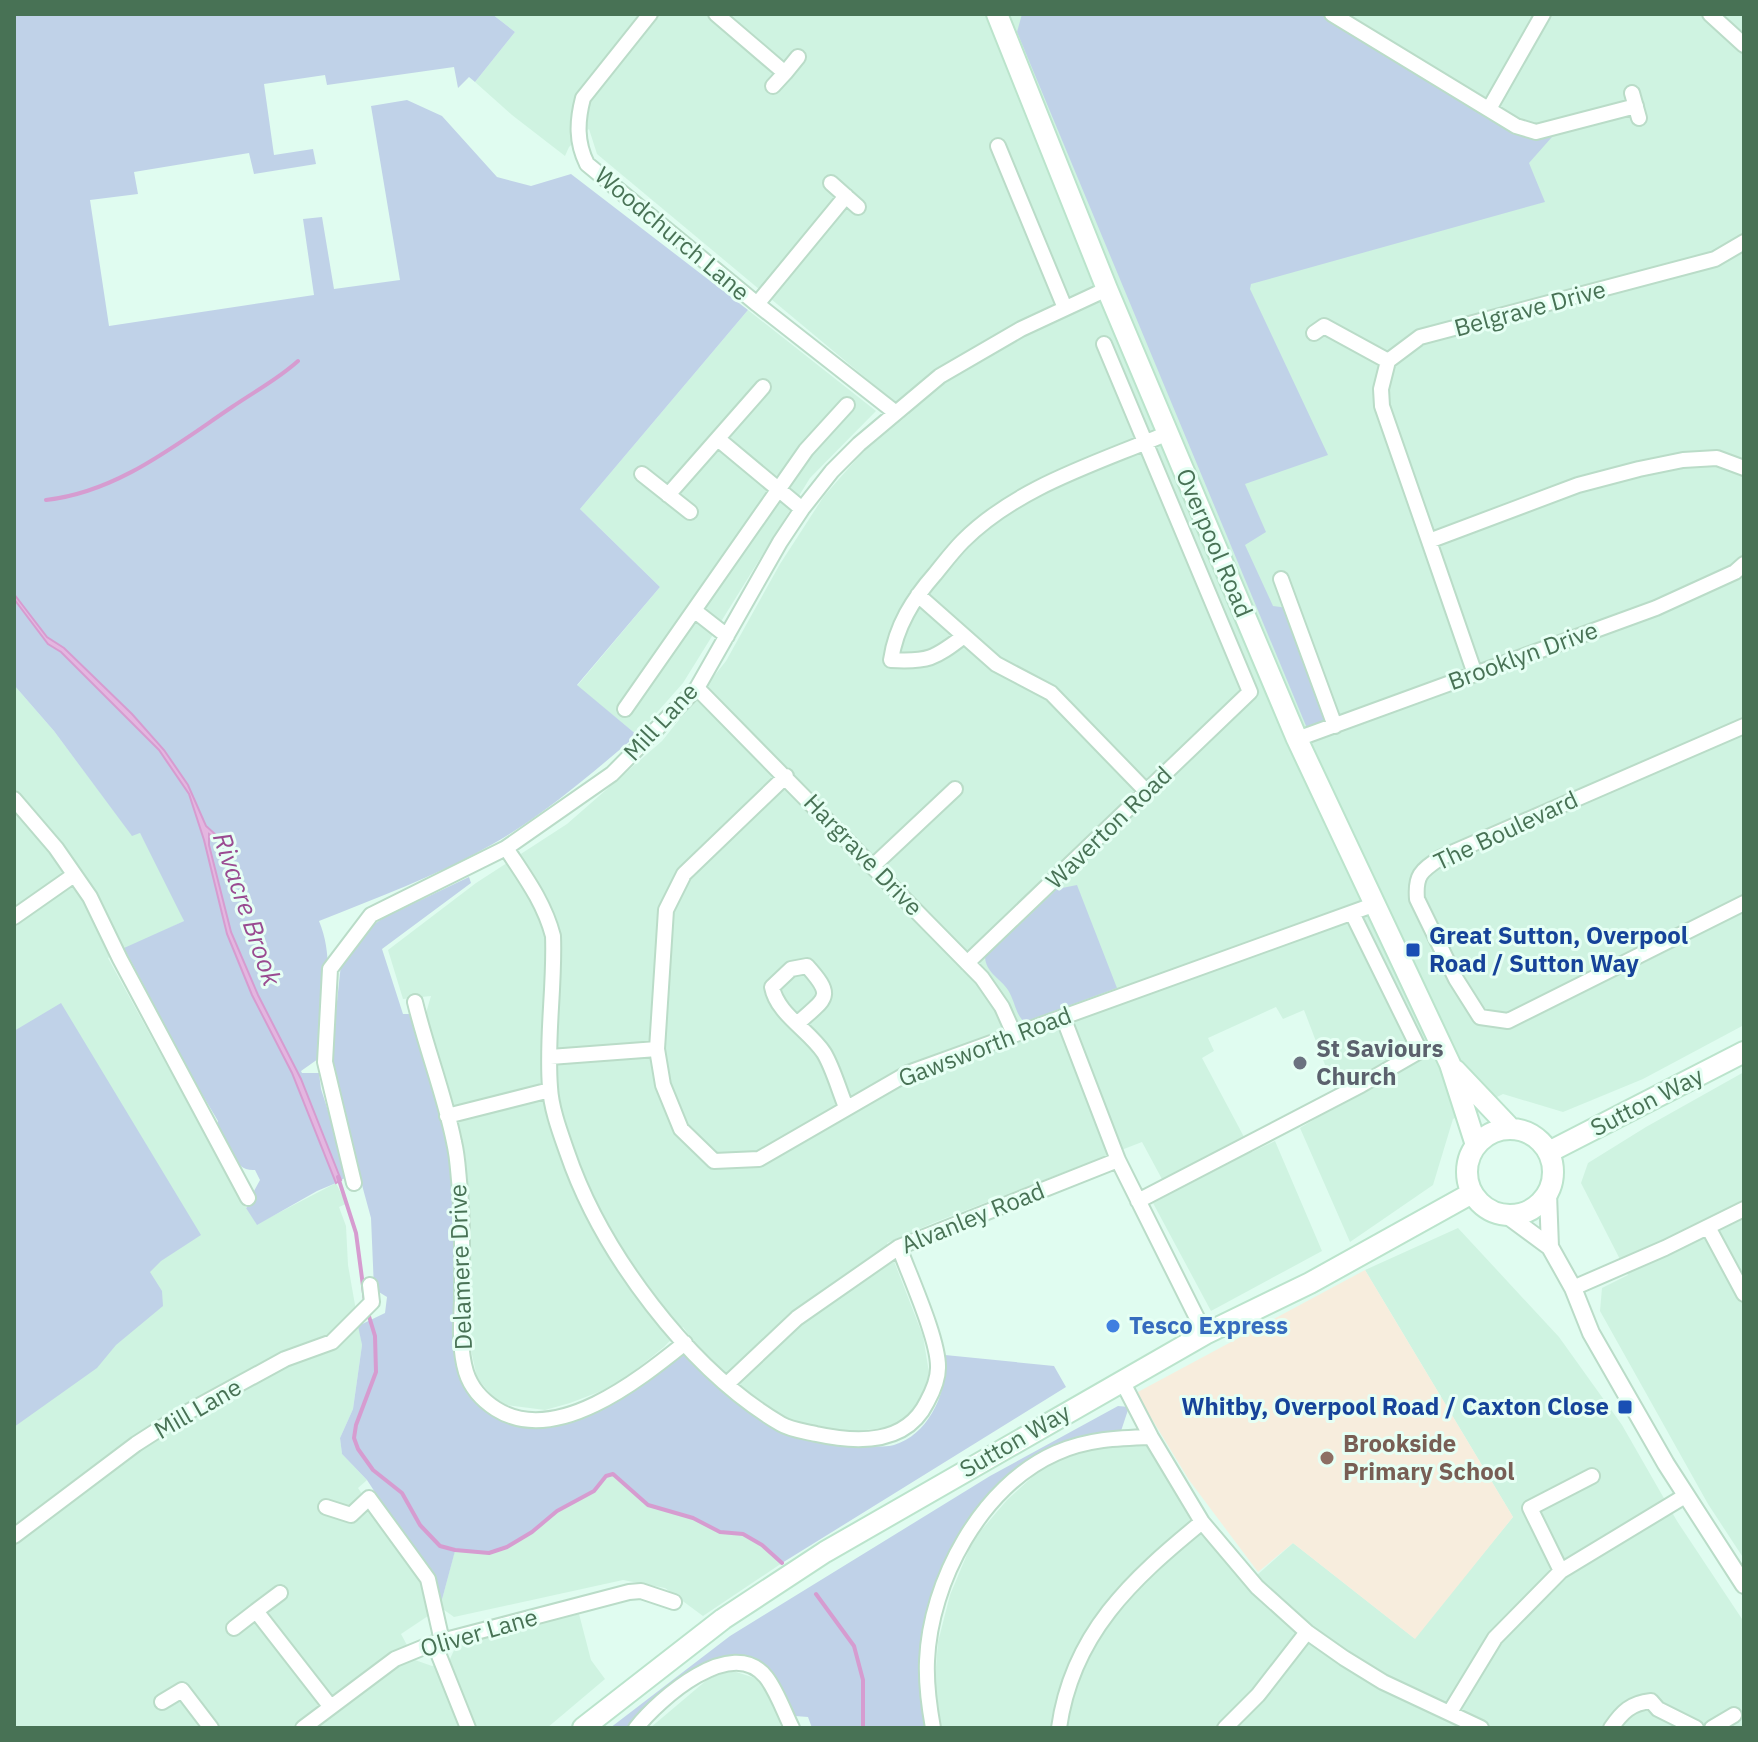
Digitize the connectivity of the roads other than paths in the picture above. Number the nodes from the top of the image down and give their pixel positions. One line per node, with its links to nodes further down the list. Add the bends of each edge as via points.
1 (650, 14): 19 (street, Woodchurch Lane, via 583,98 579,149 587,164)
2 (716, 14): 9 (street)
3 (997, 14): 18 (main road, Overpool Road)
4 (1332, 14): 12 (street)
5 (1543, 14): 12 (street)
6 (1710, 14): 7 (street)
7 (1744, 45)
8 (798, 57): 9 (street)
9 (785, 73): 10 (street)
10 (773, 86)
11 (1636, 106): 12 (street, via 1536,132)
12 (1489, 109)
13 (998, 146): 20 (street)
14 (831, 183): 15 (street)
15 (846, 196): 16 (street); 19 (street)
16 (858, 207)
17 (1744, 242): 23 (street, Belgrave Drive, via 1715,259 1420,337)
18 (1107, 289): 20 (street, Mill Lane); 27 (main road, Overpool Road)
19 (757, 304): 26 (street, Woodchurch Lane)
20 (1065, 308): 26 (street, Mill Lane, via 940,376)
21 (1320, 325): 23 (street)
22 (1104, 344): 29 (street, Overpool Road)
23 (1388, 361): 36 (street, via 1382,406)
24 (763, 387): 28 (street)
25 (847, 405): 32 (street)
26 (896, 413): 34 (street, Mill Lane, via 850,453)
27 (1168, 433): 29 (street); 49 (main road, Overpool Road)
28 (718, 439): 32 (street); 33 (street)
29 (1146, 442): 39 (street, via 1013,504 964,540); 45 (street, Overpool Road)
30 (1744, 468): 36 (street, via 1717,458 1683,460 1578,485)
31 (642, 474): 33 (street)
32 (779, 490): 34 (street); 40 (street)
33 (668, 495): 35 (street)
34 (802, 509): 41 (street, Mill Lane)
35 (690, 512)
36 (1429, 541): 43 (street)
37 (1744, 564): 43 (street, Brooklyn Drive, via 1656,608)
38 (1281, 579): 47 (street)
39 (918, 595): 42 (street); 42 (street, via 898,628 891,660 920,662)
40 (695, 611): 41 (street); 46 (street)
41 (727, 636): 44 (street, Mill Lane)
42 (964, 636): 52 (street, via 996,664 1051,693)
43 (1475, 674): 47 (street, Brooklyn Drive)
44 (697, 688): 50 (street, Hargrave Drive); 54 (street, Mill Lane, via 612,774)
45 (1250, 692): 52 (street, Waverton Road)
46 (625, 709)
47 (1335, 726): 49 (street, Brooklyn Drive)
48 (1744, 726): 57 (street, The Boulevard, via 1440,858 1415,882 1417,899 1467,1000 1480,1017 1508,1021)
49 (1297, 739): 58 (main road, Overpool Road)
50 (786, 776): 55 (street, Hargrave Drive); 66 (street, Gawsworth Road, via 684,874 673,894 663,931)
51 (955, 789): 55 (street)
52 (1147, 792): 61 (street, Waverton Road)
53 (14, 799): 56 (street)
54 (506, 848): 68 (street, via 547,913 553,936); 77 (street, Mill Lane, via 371,915 330,969 325,1062)
55 (873, 866): 61 (street, Hargrave Drive)
56 (74, 875): 60 (street); 80 (street)
57 (1744, 903)
58 (1373, 905): 59 (street, Gawsworth Road); 69 (main road, Overpool Road)
59 (1352, 913): 63 (street, Gawsworth Road); 81 (street, via 1420,1051)
60 (14, 917)
61 (967, 963): 65 (street, Hargrave Drive, via 1002,1007)
62 (415, 1002): 72 (street, Delamere Drive)
63 (1063, 1017): 65 (street, Gawsworth Road); 76 (street)
64 (797, 1024): 71 (street, via 824,1053)
65 (1014, 1034): 71 (street, Gawsworth Road, via 908,1073)
66 (657, 1049): 68 (street); 71 (street, Gawsworth Road, via 663,1085 681,1129 714,1161 759,1159)
67 (1744, 1052): 75 (main road, Sutton Way)
68 (550, 1057): 70 (street)
69 (1450, 1064): 73 (main road, Overpool Road); 74 (main road, Overpool Road)
70 (550, 1090): 72 (street); 91 (street, via 590,1210 611,1248)
71 (846, 1107)
72 (447, 1116): 91 (street, Delamere Drive, via 460,1196 460,1336 466,1373 487,1403 520,1419 568,1414 632,1385)
73 (1511, 1129): 74 (main road, via 1487,1135); 75 (main road, via 1526,1131)
74 (1476, 1145): 78 (main road, via 1468,1163)
75 (1549, 1152): 79 (main road, via 1553,1181)
76 (1118, 1160): 81 (street); 85 (street, Alvanley Road)
77 (354, 1183)
78 (1472, 1193): 83 (main road, via 1493,1212); 90 (main road, Sutton Way)
79 (1548, 1194): 83 (main road, via 1538,1206); 86 (street)
80 (248, 1198)
81 (1138, 1201): 90 (street)
82 (1744, 1209): 84 (street)
83 (1508, 1216): 86 (street)
84 (1708, 1227): 88 (street); 89 (street)
85 (899, 1247): 93 (street, Alvanley Road, via 797,1318); 93 (street, via 939,1367 922,1413 904,1431 877,1439 841,1439 787,1427)
86 (1550, 1247): 88 (street)
87 (370, 1285): 99 (street, Mill Lane, via 372,1302 332,1342 285,1359 175,1419)
88 (1573, 1288): 96 (street, via 1591,1333)
89 (1744, 1294)
90 (1205, 1334): 92 (main road, Sutton Way)
91 (685, 1343): 93 (street)
92 (1122, 1381): 94 (street); 115 (main road, Sutton Way, via 825,1552 723,1619)
93 (727, 1384)
94 (1151, 1437): 98 (street); 118 (street, via 1097,1440 1054,1454 1004,1489 971,1528 944,1582 929,1642)
95 (1592, 1476): 100 (street, via 1530,1508)
96 (1685, 1496): 100 (street); 101 (street)
97 (326, 1507): 107 (street, via 351,1515 369,1498 428,1579)
98 (1202, 1522): 106 (street, via 1257,1587); 119 (street, via 1150,1564 1102,1618 1071,1677)
99 (14, 1536)
100 (1561, 1571): 110 (street, via 1495,1638)
101 (1744, 1585)
102 (280, 1593): 104 (street)
103 (674, 1602): 107 (street, Oliver Lane, via 629,1592)
104 (256, 1611): 105 (street); 109 (street)
105 (234, 1628)
106 (1307, 1632): 110 (street, via 1383,1682); 120 (street)
107 (438, 1642): 109 (street, Oliver Lane, via 395,1659); 114 (street)
108 (162, 1702): 112 (street, via 182,1690)
109 (330, 1706): 113 (street, Oliver Lane)
110 (1450, 1712): 121 (street)
111 (1734, 1715): 124 (street)
112 (211, 1728)
113 (303, 1728)
114 (468, 1728)
115 (583, 1728)
116 (636, 1728): 117 (street, via 650,1710 705,1671 738,1662 766,1677)
117 (792, 1728)
118 (933, 1728)
119 (1059, 1728)
120 (1225, 1728)
121 (1481, 1728)
122 (1611, 1728): 123 (street, via 1628,1707 1651,1701)
123 (1696, 1728)
124 (1712, 1728)

